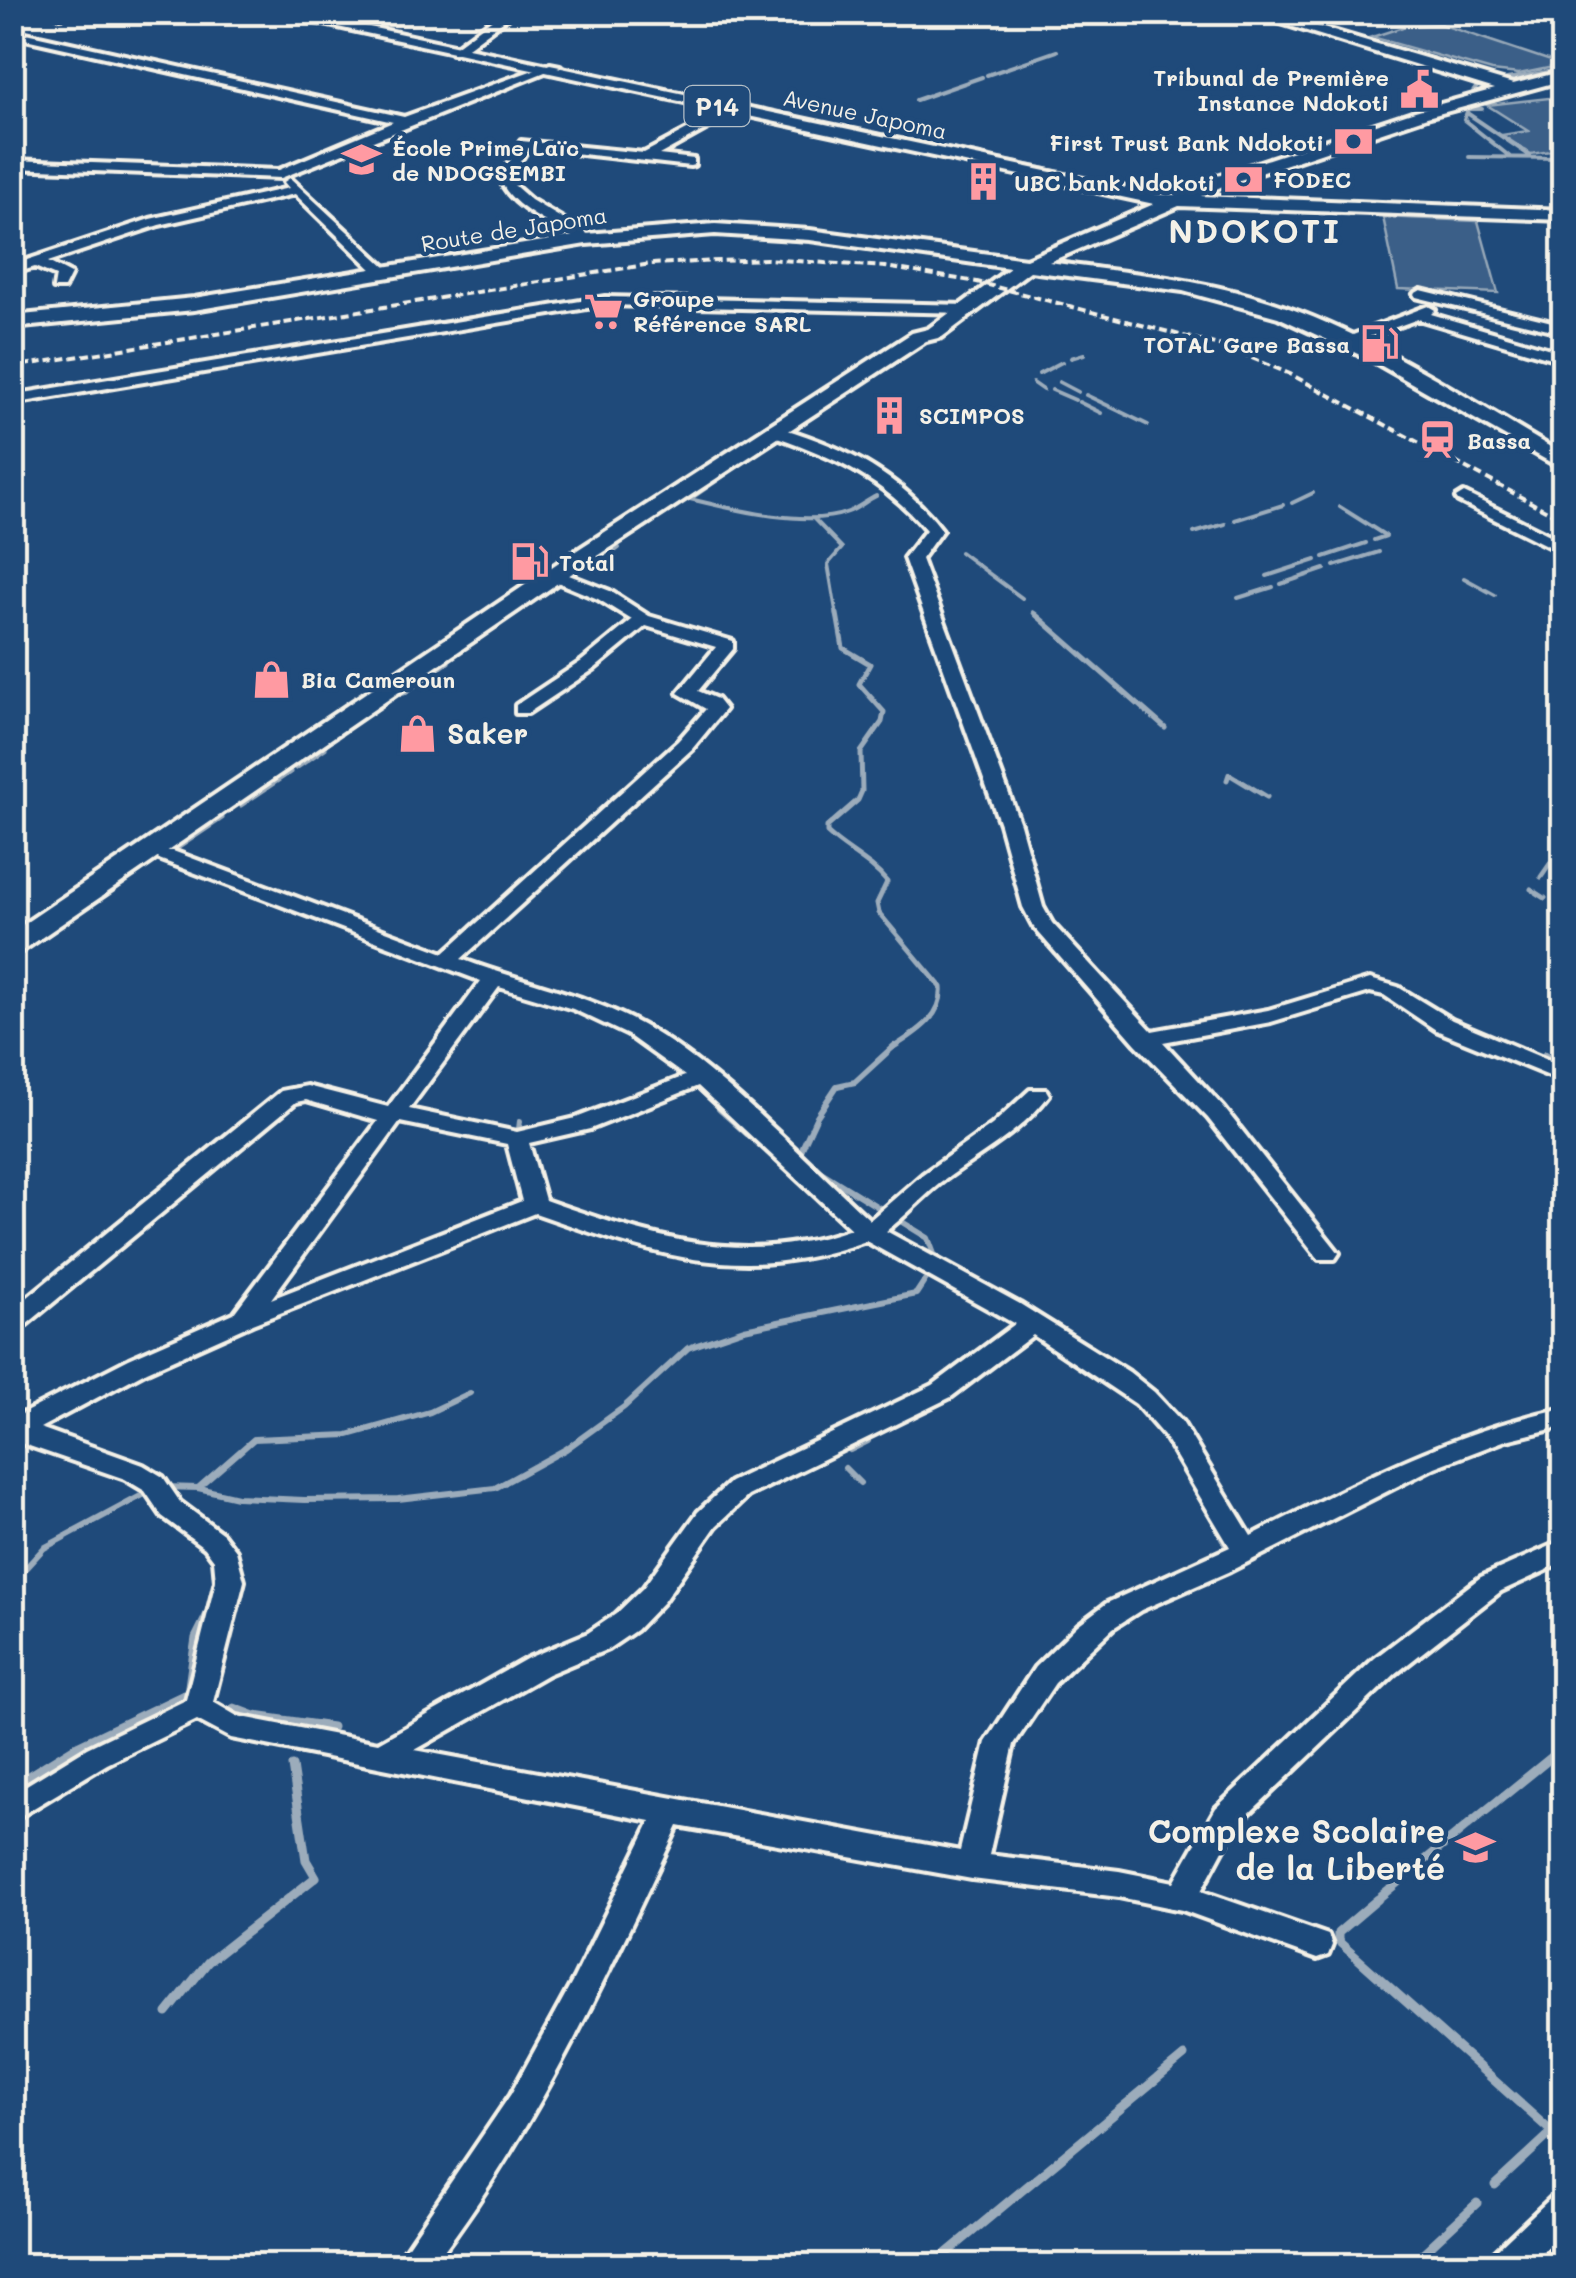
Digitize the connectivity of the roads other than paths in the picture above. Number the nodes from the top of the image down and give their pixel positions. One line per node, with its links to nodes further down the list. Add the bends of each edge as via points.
1 (276, 12): 8 (main road, Avenue Japoma / P14)
2 (302, 12): 6 (main road, Avenue Japoma / P14)
3 (510, 12): 8 (street)
4 (1252, 12): 11 (main road)
5 (1270, 12): 11 (main road)
6 (341, 16): 8 (main road, Avenue Japoma / P14)
7 (14, 28): 13 (street)
8 (460, 49): 9 (main road, Avenue Japoma / P14)
9 (549, 68): 12 (main road, Avenue Japoma / P14); 13 (street); 23 (main road, Avenue Japoma / P14)
10 (1564, 75): 11 (main road)
11 (1516, 88): 18 (main road)
12 (734, 110): 14 (street); 22 (main road, Avenue Japoma / P14)
13 (405, 121): 17 (street)
14 (648, 156): 15 (street); 29 (street, via 525,144 507,184 520,200)
15 (690, 162)
16 (12, 164): 17 (street)
17 (276, 174): 19 (street); 20 (street)
18 (1218, 183): 23 (main road); 24 (main road)
19 (240, 185)
20 (298, 190): 28 (street); 33 (street)
21 (225, 191): 28 (street)
22 (1131, 195): 23 (main road, Avenue Japoma / P14); 26 (main road)
23 (1171, 199): 24 (main road, Avenue Japoma / P14); 25 (main road, Avenue Japoma / P14); 26 (main road)
24 (1247, 201): 25 (main road, Avenue Japoma / P14)
25 (1271, 204): 27 (main road, Avenue Japoma / P14)
26 (1136, 215): 31 (main road)
27 (1564, 215)
28 (155, 222): 30 (street)
29 (586, 239): 31 (main road, Route de Japoma, via 762,230); 33 (main road, Route de Japoma)
30 (35, 262): 32 (street); 34 (street, via 64,274)
31 (1023, 267): 37 (main road); 41 (main road, Route de Japoma, via 1216,291)
32 (12, 270)
33 (384, 273): 39 (main road, Route de Japoma, via 194,304)
34 (59, 285)
35 (1421, 294): 36 (street)
36 (1457, 300): 38 (street); 40 (street)
37 (968, 308): 43 (street, via 605,302); 44 (main road, via 932,341)
38 (1417, 314): 41 (street); 42 (street)
39 (12, 322)
40 (1564, 329)
41 (1346, 340): 45 (main road, Route de Japoma)
42 (1564, 358)
43 (12, 400)
44 (778, 432): 48 (main road); 56 (street, via 846,454 915,504 934,530 912,558 1010,824 1033,907)
45 (1564, 464)
46 (1464, 498): 47 (street)
47 (1564, 549)
48 (562, 578): 49 (street); 51 (main road); 52 (main road, via 259,773)
49 (642, 620): 50 (street); 53 (street, via 727,645 687,693 716,709)
50 (522, 709)
51 (166, 855): 53 (street); 54 (main road)
52 (12, 946)
53 (447, 961): 55 (street)
54 (12, 964)
55 (494, 979): 58 (street, via 580,1004 636,1030); 60 (street)
56 (1144, 1039): 57 (street, via 1271,1016 1370,986); 64 (street, via 1216,1113)
57 (1564, 1075)
58 (701, 1077): 61 (street, via 582,1124); 63 (street)
59 (1038, 1095): 63 (street, via 1006,1128 926,1182)
60 (390, 1115): 61 (street); 65 (street); 66 (street, via 306,1092 289,1096)
61 (516, 1139): 62 (street)
62 (535, 1205): 63 (street, via 652,1246 723,1257 786,1256); 65 (street)
63 (869, 1232): 67 (street)
64 (1327, 1253)
65 (243, 1319): 69 (street)
66 (12, 1323)
67 (1032, 1323): 70 (street, via 1145,1398 1173,1429); 73 (street, via 942,1390 740,1489 707,1518 653,1595 598,1641 538,1666)
68 (1564, 1416): 70 (street, via 1498,1432 1408,1468)
69 (14, 1430): 72 (street, via 154,1484 171,1510 227,1558 230,1581)
70 (1245, 1550): 76 (street, via 1104,1619 1038,1683 1000,1742)
71 (1564, 1550): 77 (street, via 1491,1584 1385,1666 1226,1817)
72 (198, 1707): 73 (street, via 232,1726); 74 (street, via 97,1756)
73 (383, 1754): 75 (street)
74 (12, 1809)
75 (670, 1812): 76 (street); 80 (street, via 568,2026 456,2207)
76 (972, 1866): 77 (street)
77 (1182, 1896): 78 (street)
78 (1316, 1945)
79 (1564, 2208): 81 (street)
80 (411, 2266)
81 (1504, 2266)

